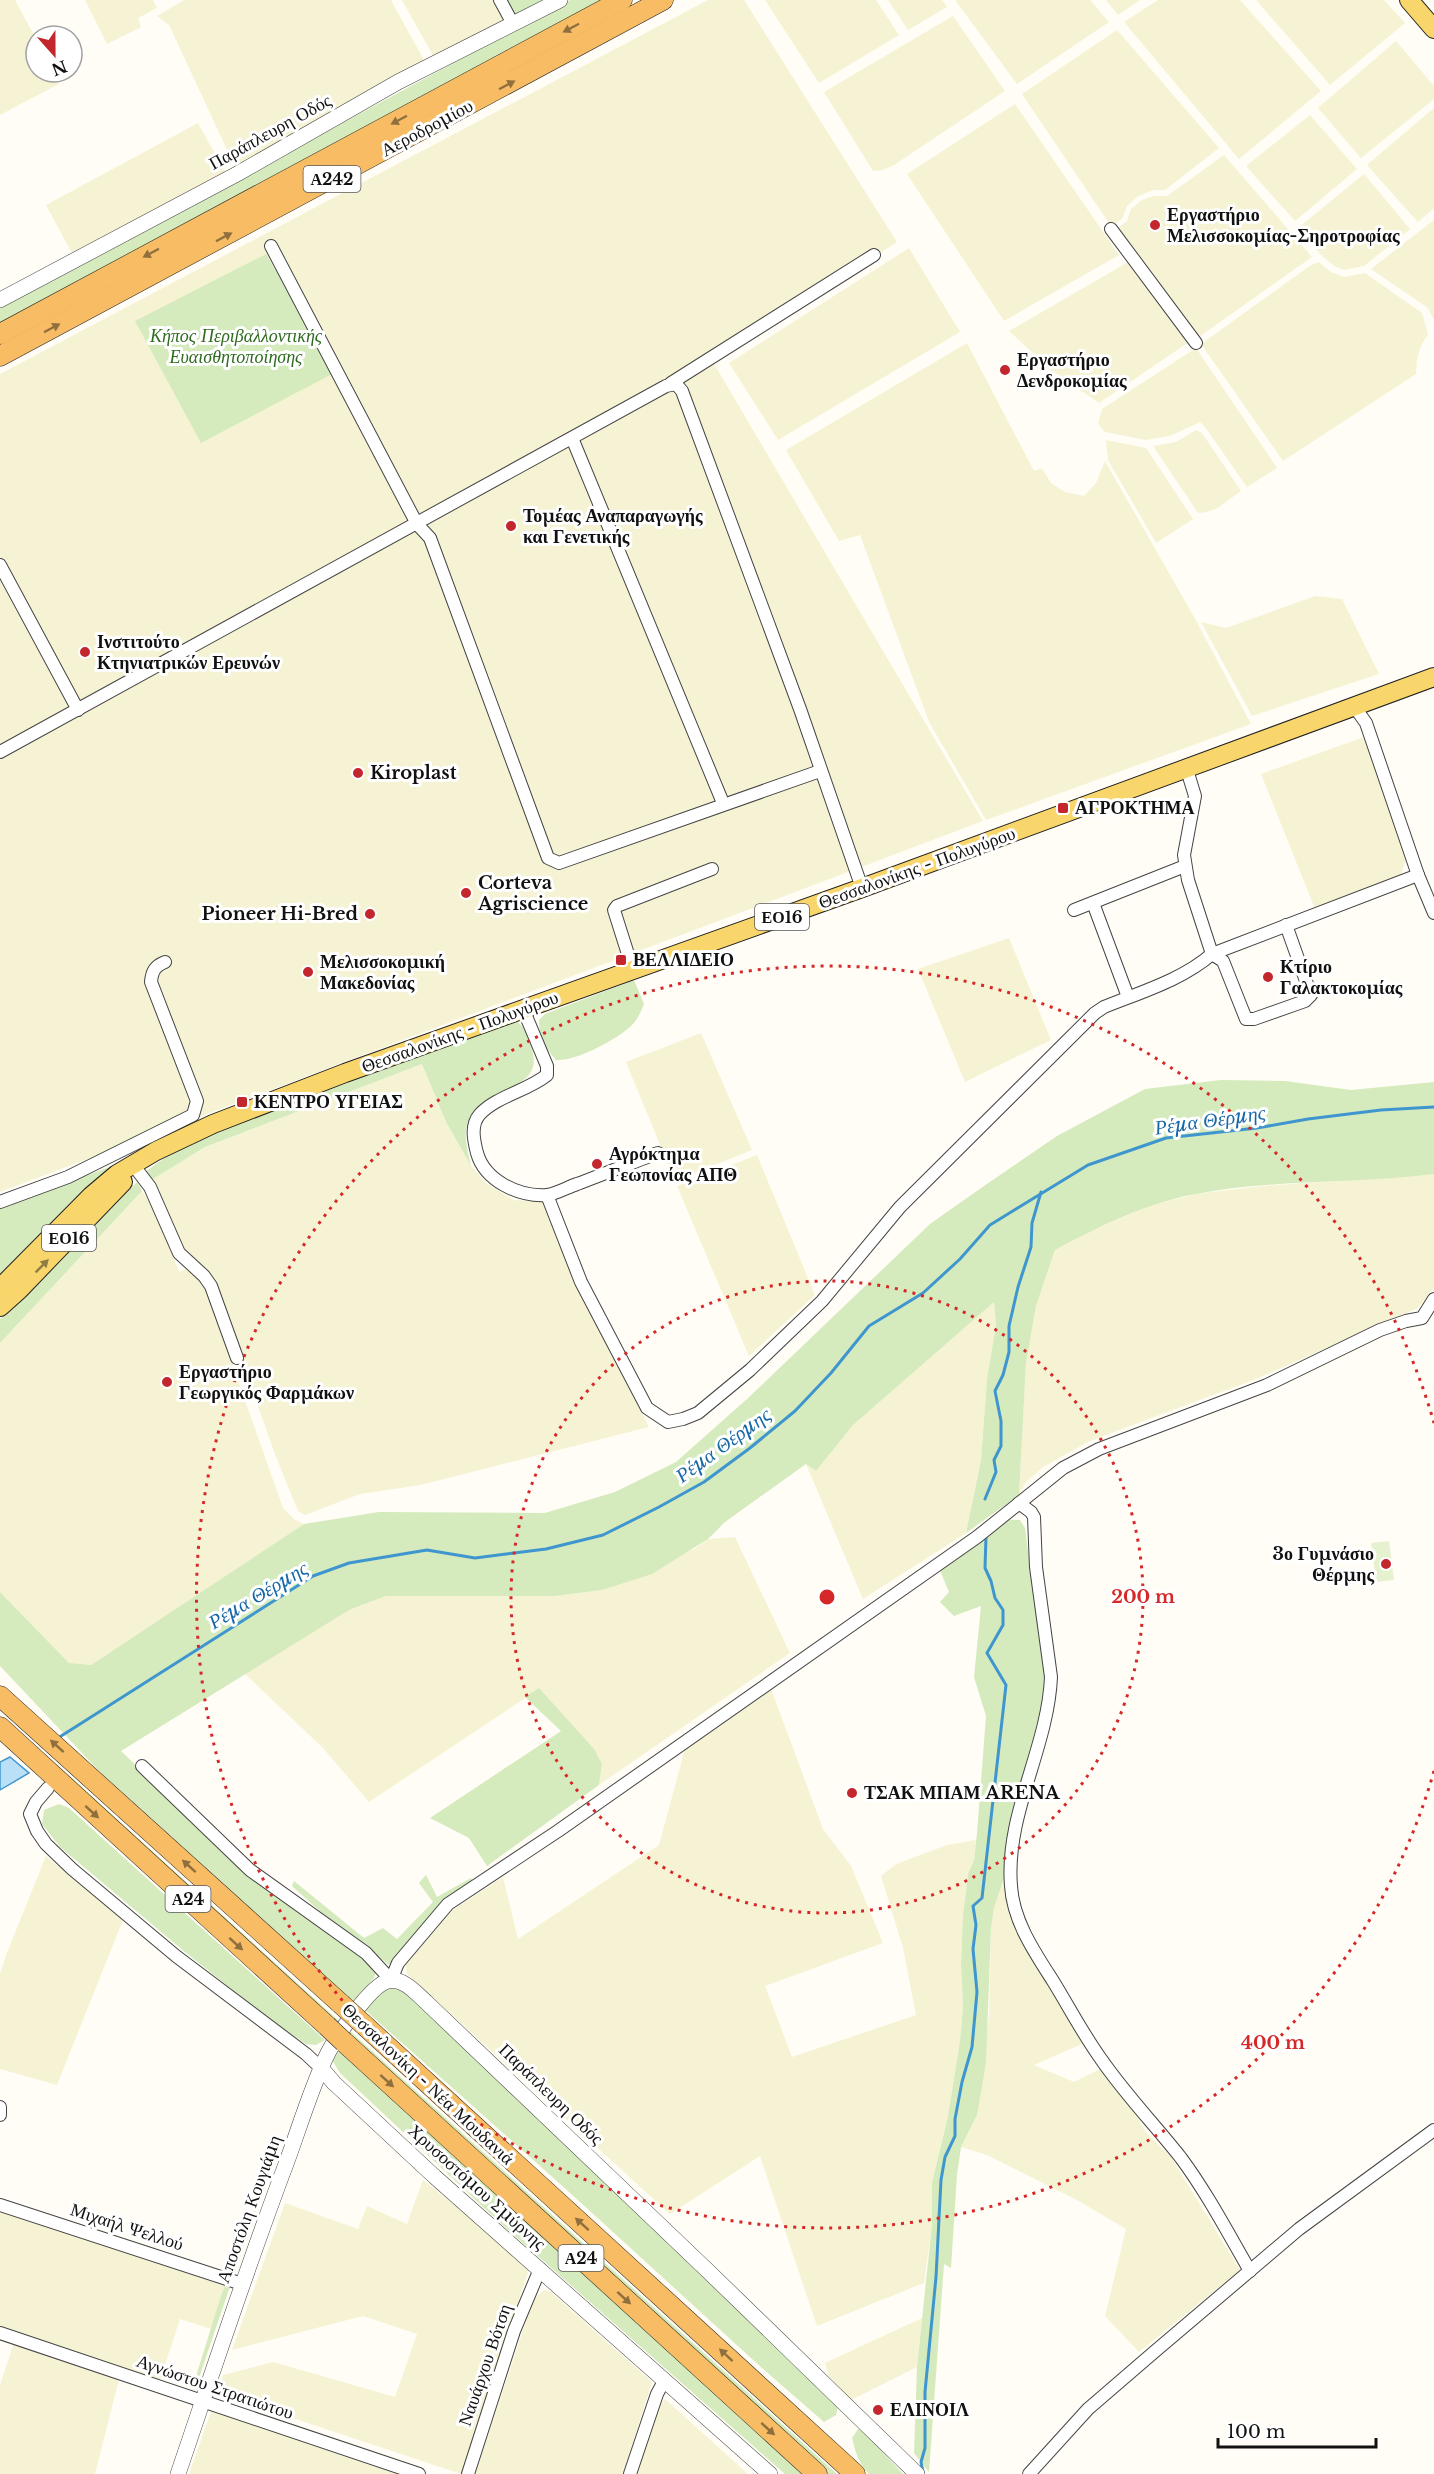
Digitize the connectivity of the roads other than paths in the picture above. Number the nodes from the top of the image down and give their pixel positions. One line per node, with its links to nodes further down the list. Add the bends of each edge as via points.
1 (500, 0): 6 (street)
2 (560, 0): 6 (street, Παράπλευρη Οδός)
3 (622, 0): 12 (highway, Αεροδρομίου / Α242, one-way to 12)
4 (663, 0): 14 (highway, Αεροδρομίου / Α242, one-way to 4)
5 (1409, 0): 7 (main road)
6 (513, 24): 11 (street, Παράπλευρη Οδός, via 398,82 237,174)
7 (1434, 29)
8 (1111, 229): 13 (street)
9 (271, 246): 17 (street)
10 (874, 255): 15 (street)
11 (0, 300)
12 (0, 334)
13 (1196, 344)
14 (0, 356)
15 (671, 383): 16 (street); 24 (street, via 682,391)
16 (572, 438): 17 (street); 25 (street)
17 (417, 524): 21 (street); 25 (street, via 430,538 548,858 559,863)
18 (0, 565): 21 (street)
19 (1434, 677): 20 (main road, Θεσσαλονίκης - Πολυγύρου / ΕΟ16)
20 (1354, 706): 23 (main road, Θεσσαλονίκης - Πολυγύρου / ΕΟ16); 28 (street, via 1366,723)
21 (78, 710): 22 (street)
22 (0, 752)
23 (1187, 770): 26 (street, via 1195,796); 29 (main road, Θεσσαλονίκης - Πολυγύρου / ΕΟ16)
24 (820, 771): 25 (street); 29 (street)
25 (723, 803)
26 (1185, 866): 30 (street); 34 (street)
27 (712, 870): 36 (street, via 617,906 615,915)
28 (1418, 875): 32 (street); 33 (street)
29 (862, 888): 36 (main road, Θεσσαλονίκης - Πολυγύρου / ΕΟ16)
30 (1093, 903): 31 (street); 37 (street)
31 (1074, 910)
32 (1434, 913)
33 (1286, 924): 34 (street); 34 (street, via 1310,986 1311,995 1305,1001 1246,1019 1223,961)
34 (1212, 954): 37 (street, via 1184,974)
35 (165, 962): 42 (street, via 152,972 151,982 197,1101 193,1115 68,1177)
36 (633, 970): 38 (main road, Θεσσαλονίκης - Πολυγύρου / ΕΟ16)
37 (1128, 998): 41 (street, via 1104,1007 1088,1019 900,1207 822,1301 750,1370 698,1413 683,1419 668,1422 647,1408 581,1282)
38 (524, 1009): 40 (main road, Θεσσαλονίκης - Πολυγύρου / ΕΟ16, via 213,1124); 41 (street, via 547,1075 478,1115 472,1134 478,1157 488,1173 505,1186)
39 (658, 1153): 41 (street)
40 (134, 1166): 43 (main road, Θεσσαλονίκης - Πολυγύρου / ΕΟ16, via 117,1174 91,1196); 45 (main road, Θεσσαλονίκης - Πολυγύρου / ΕΟ16, one-way to 40); 46 (street, via 150,1187 179,1253 211,1286)
41 (547, 1195)
42 (0, 1202)
43 (0, 1288)
44 (1434, 1299): 47 (street, via 1422,1318 1380,1330 1267,1385 1080,1459 1046,1479)
45 (0, 1307)
46 (237, 1358)
47 (1019, 1503): 52 (street, via 977,1537 448,1904 398,1964); 61 (street, via 1034,1517 1036,1567 1051,1677 1045,1718 1014,1836 1014,1904 1037,1956 1088,2040 1182,2160)
48 (0, 1696): 72 (highway, Θεσσαλονίκη - Νέα Μουδανιά / Α24, one-way to 48, bridge)
49 (7, 1733): 51 (highway, Θεσσαλονίκη - Νέα Μουδανιά / Α24)
50 (142, 1766): 52 (street, Παράπλευρη Οδός, via 250,1870 366,1953)
51 (49, 1780): 53 (street, via 30,1814 46,1844 176,1956); 71 (highway, Θεσσαλονίκη - Νέα Μουδανιά / Α24, one-way to 71, bridge, via 327,2026)
52 (391, 1980): 53 (street, Αποστόλη Κουγιάμη, via 379,1985 345,2023); 73 (street, Παράπλευρη Οδός, via 407,1986 426,2002)
53 (322, 2069): 54 (street, Χρυσοστόμου Σμύρνης); 55 (street, Αποστόλη Κουγιάμη)
54 (334, 2083): 55 (street); 60 (street, Χρυσοστόμου Σμύρνης)
55 (312, 2093): 62 (street, Αποστόλη Κουγιάμη)
56 (0, 2107): 57 (street)
57 (0, 2115)
58 (1434, 2130): 61 (street, via 1299,2229)
59 (0, 2205): 62 (street, Μιχαήλ Ψελλού)
60 (540, 2269): 64 (street, Χρυσοστόμου Σμύρνης); 68 (street, Ναυάρχου Βότση, via 514,2331)
61 (1250, 2271): 74 (street, via 1098,2400)
62 (242, 2284): 65 (street, Αποστόλη Κουγιάμη)
63 (0, 2333): 65 (street, Αγνώστου Στρατιώτου)
64 (664, 2381): 69 (street); 70 (street, Χρυσοστόμου Σμύρνης)
65 (203, 2402): 66 (street, Αποστόλη Κουγιάμη); 67 (street, Αγνώστου Στρατιώτου)
66 (178, 2474)
67 (419, 2474)
68 (468, 2474)
69 (630, 2474)
70 (770, 2474)
71 (817, 2474)
72 (855, 2474)
73 (917, 2474)
74 (1029, 2474)

